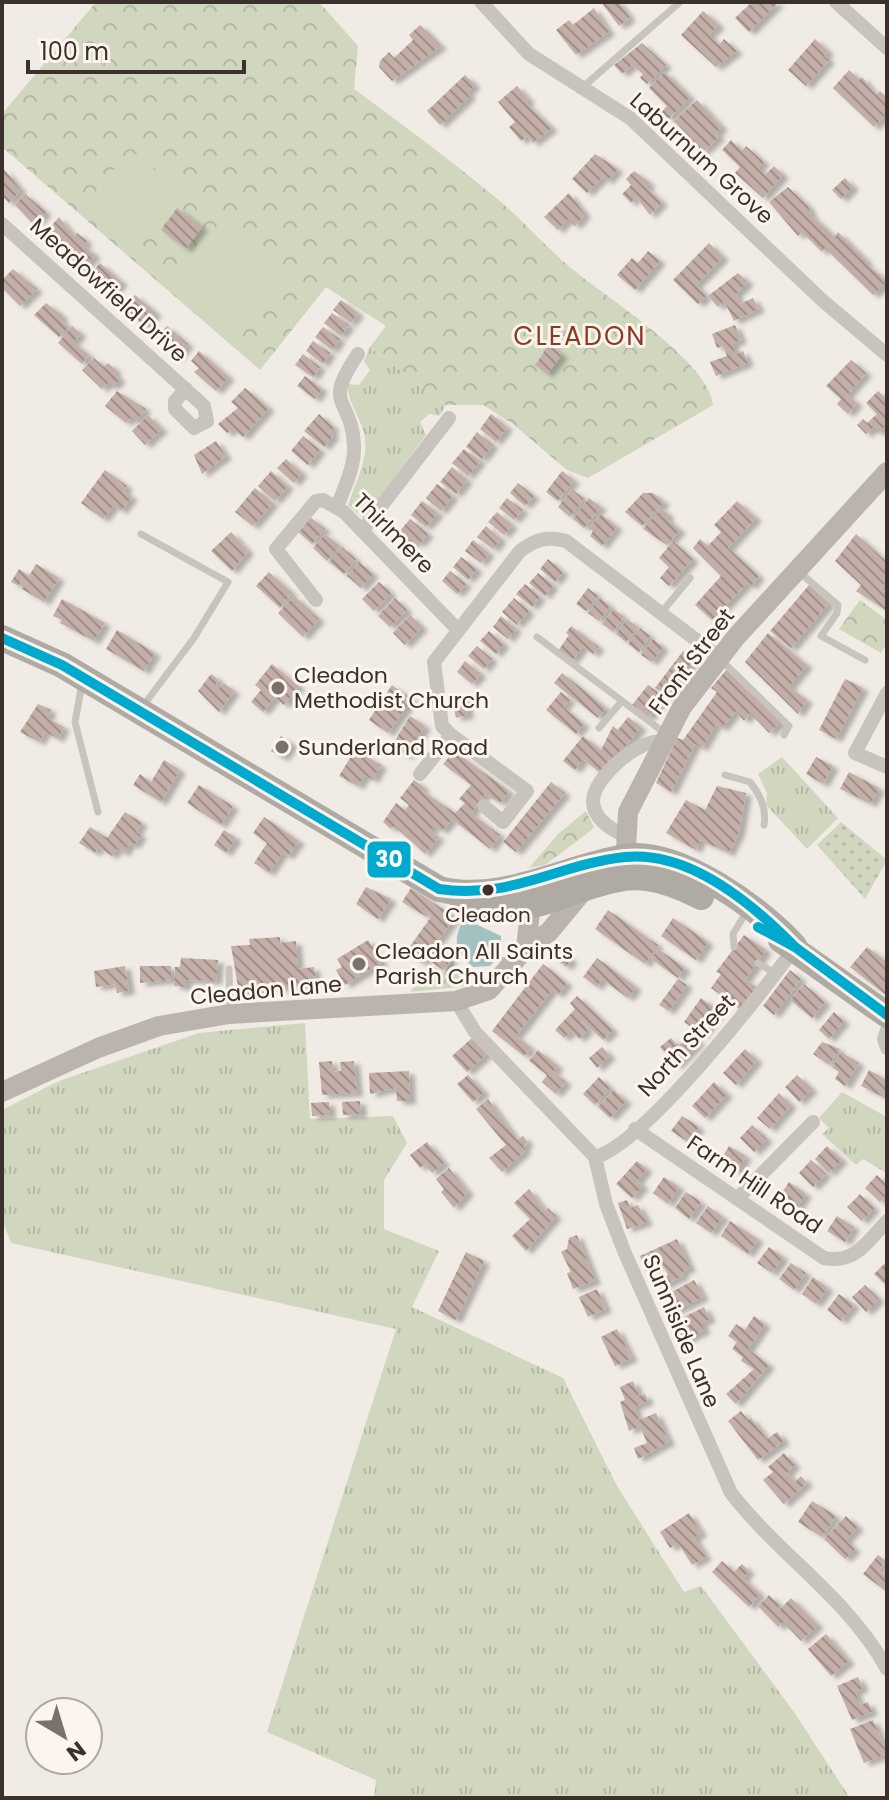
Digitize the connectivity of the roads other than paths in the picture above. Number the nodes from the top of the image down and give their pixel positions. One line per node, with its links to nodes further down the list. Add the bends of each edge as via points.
1 (481, 2): 5 (street, Laburnum Grove, via 529,54)
2 (680, 2): 5 (lane)
3 (836, 2): 4 (street)
4 (887, 48)
5 (584, 86): 7 (street, Laburnum Grove, via 630,118)
6 (2, 224): 9 (street, Meadowfield Drive)
7 (887, 355)
8 (356, 363): 12 (street, via 339,382 355,443)
9 (186, 389)
10 (440, 422): 13 (street)
11 (887, 472): 15 (street, Front Street)
12 (337, 507): 13 (street, Thirlmere); 17 (street, Thirlmere, via 316,501 276,549)
13 (362, 531): 19 (street, Thirlmere)
14 (141, 534): 27 (lane, via 228,582)
15 (794, 572): 22 (street, Front Street); 23 (lane, via 838,605 821,636)
16 (690, 578): 18 (lane)
17 (316, 600)
18 (661, 613): 19 (street, via 580,550 551,537 520,551); 22 (street)
19 (458, 630): 29 (street, via 434,662 433,675 442,726)
20 (537, 637): 26 (lane)
21 (2, 638): 24 (highway)
22 (720, 658): 30 (lane, via 779,713 789,726); 31 (street, Front Street)
23 (865, 660)
24 (84, 678): 27 (highway); 36 (lane, via 75,722)
25 (887, 693): 32 (street, via 855,753)
26 (622, 701): 28 (lane); 31 (lane)
27 (140, 711): 40 (highway, via 447,891 485,908)
28 (599, 728)
29 (451, 735): 33 (street); 35 (street, via 527,791 503,822)
30 (784, 735)
31 (665, 738): 38 (street, Front Street, via 628,812); 38 (street, via 634,747 595,791 599,817)
32 (887, 767)
33 (420, 774)
34 (725, 775): 37 (lane, via 750,782 760,795)
35 (484, 806)
36 (98, 812)
37 (764, 825)
38 (626, 857): 39 (highway); 40 (highway); 41 (highway, via 697,874)
39 (583, 891): 40 (highway); 44 (street, Cleadon Lane, via 549,932)
40 (532, 896): 44 (street)
41 (746, 912): 42 (lane, via 733,934); 43 (highway, via 778,927)
42 (734, 947)
43 (795, 947): 47 (street, North Street); 50 (highway)
44 (526, 948): 48 (street, Cleadon Lane, via 502,960 489,990)
45 (758, 963): 47 (lane)
46 (229, 969): 49 (lane)
47 (776, 974): 55 (street, North Street, via 726,1038)
48 (456, 1001): 49 (street, Cleadon Lane); 56 (street, via 475,1032)
49 (229, 1014): 53 (street, Cleadon Lane, via 159,1026)
50 (887, 1015)
51 (887, 1030): 52 (street)
52 (887, 1048)
53 (2, 1092)
54 (813, 1122): 57 (street)
55 (635, 1129): 56 (street, North Street, via 613,1150); 57 (street, Farm Hill Road)
56 (595, 1157): 59 (street, Sunniside Lane, via 624,1251 731,1493 872,1641)
57 (737, 1199): 58 (street, Farm Hill Road, via 824,1258 837,1260 857,1254)
58 (887, 1221)
59 (887, 1669)

